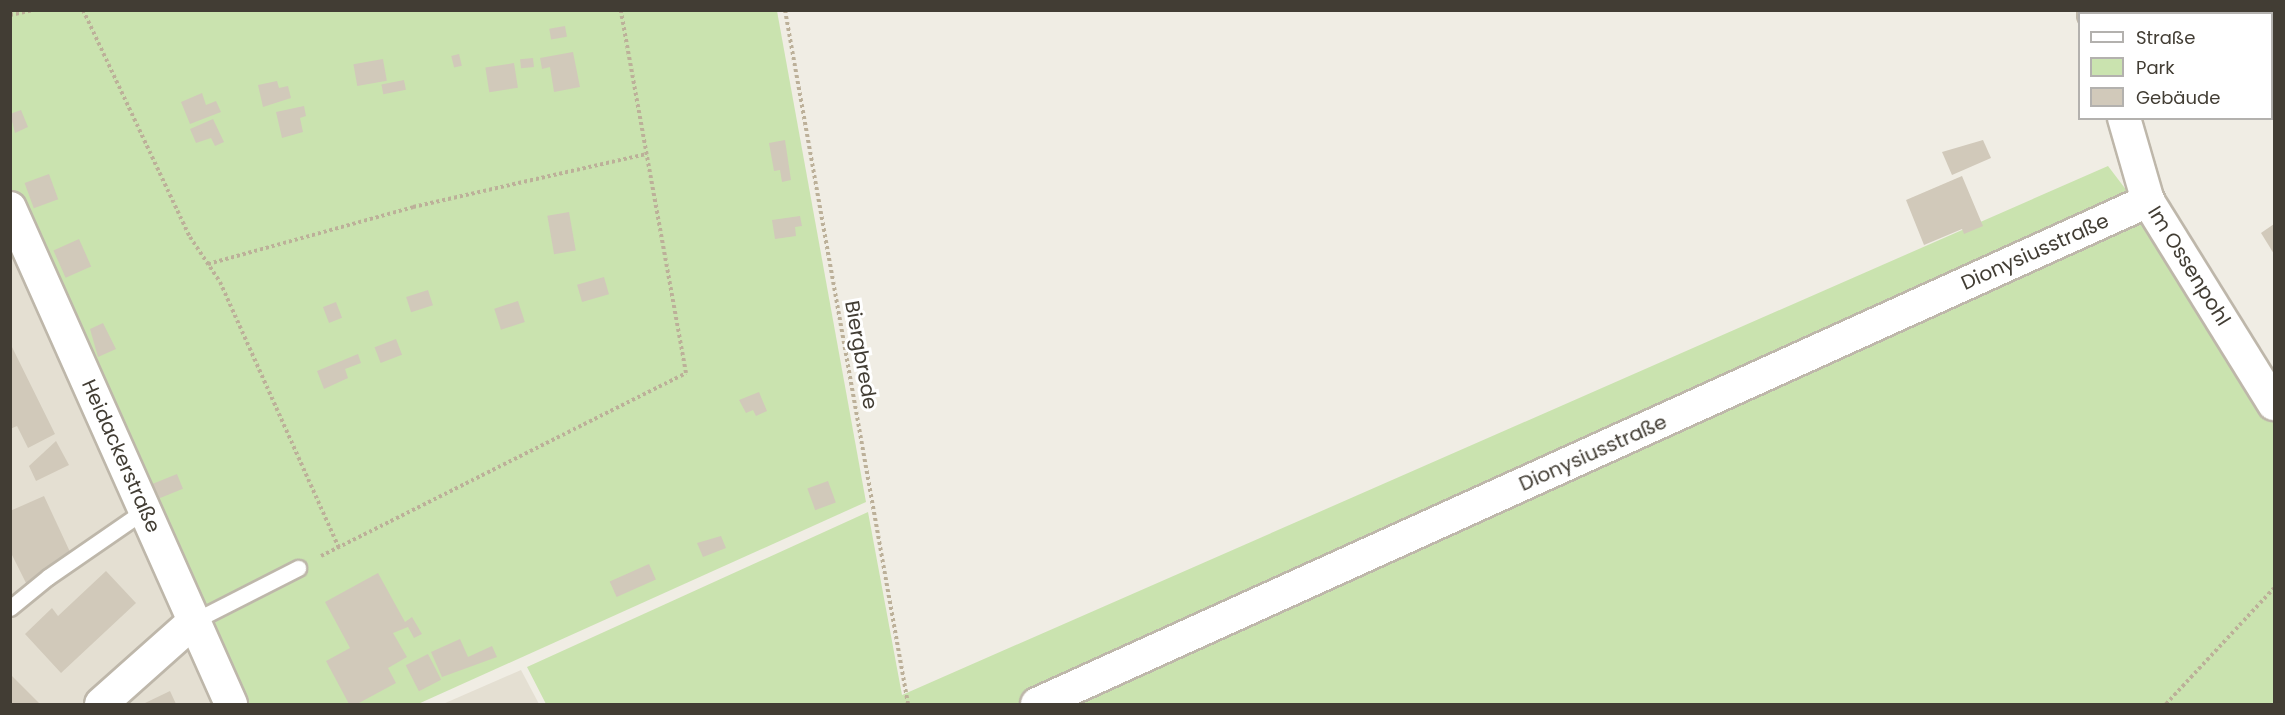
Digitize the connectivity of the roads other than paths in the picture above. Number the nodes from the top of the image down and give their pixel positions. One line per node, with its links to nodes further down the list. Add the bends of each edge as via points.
1 (2125, 120): 2 (street, Im Ossenpohl)
2 (2148, 201): 4 (street, Im Ossenpohl); 11 (street, Dionysiusstraße)
3 (10, 208): 5 (street, Heidackerstraße)
4 (2274, 404)
5 (145, 510): 7 (lane); 8 (street, Heidackerstraße)
6 (298, 568): 8 (lane)
7 (10, 608)
8 (194, 621): 9 (street); 10 (street, Heidackerstraße)
9 (101, 705)
10 (231, 705)
11 (1037, 705)

